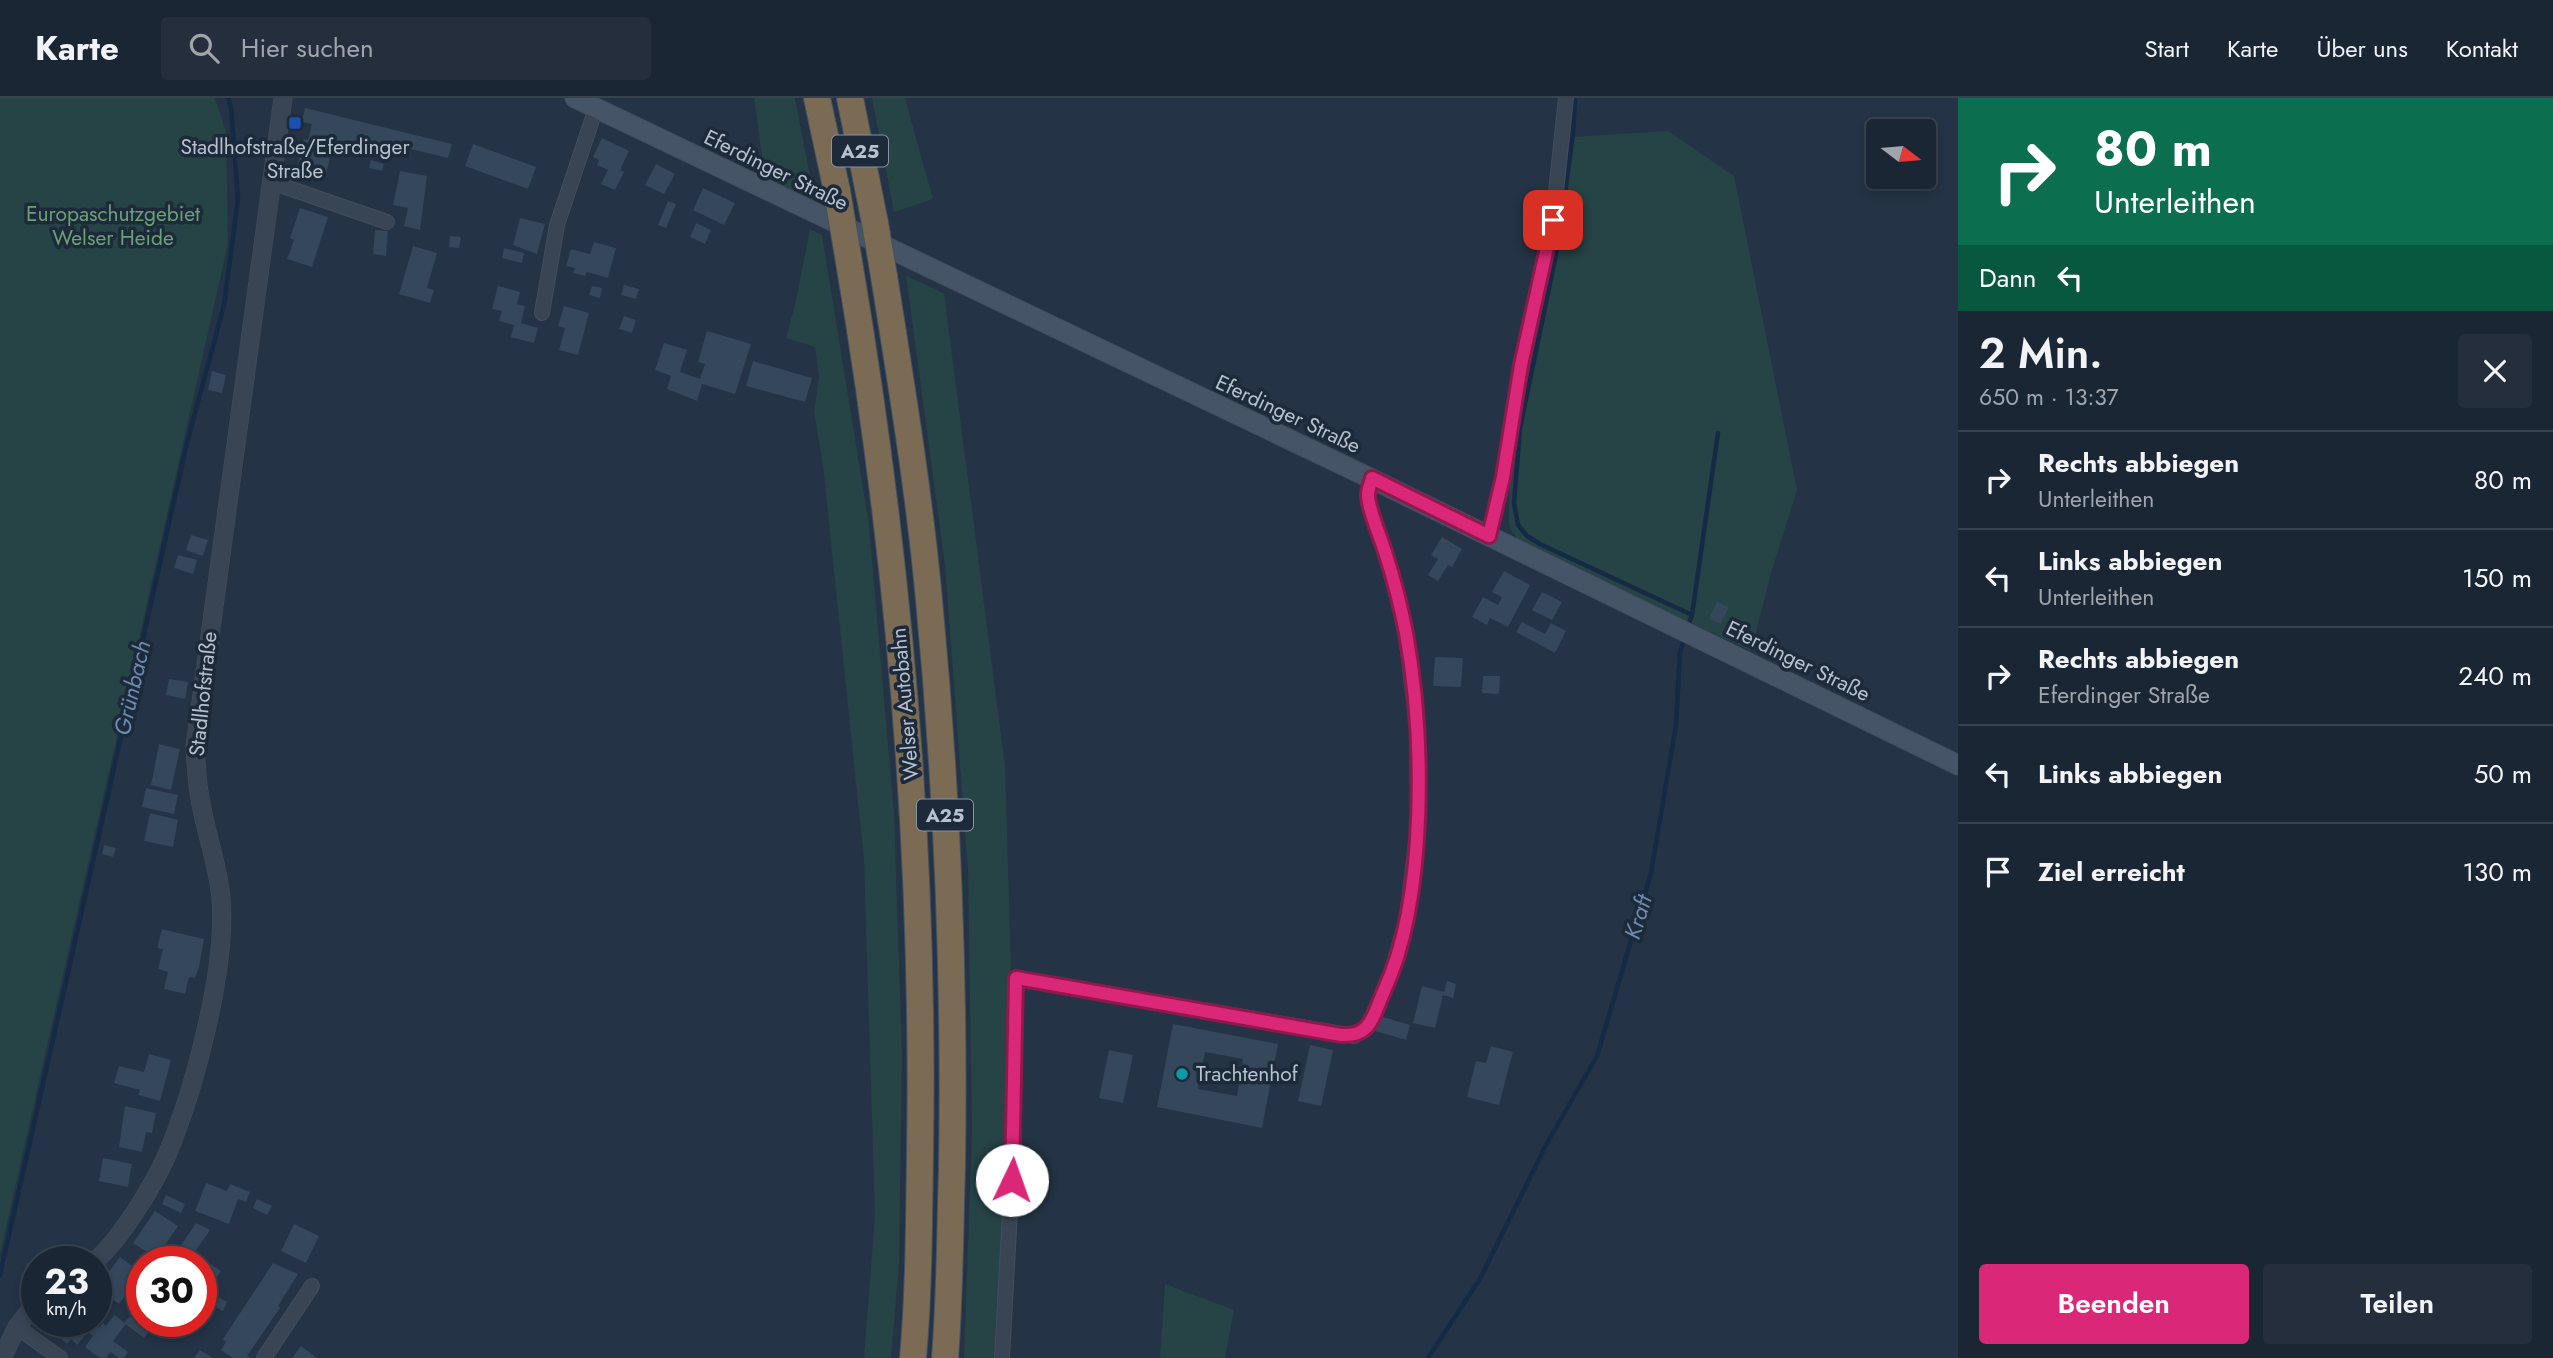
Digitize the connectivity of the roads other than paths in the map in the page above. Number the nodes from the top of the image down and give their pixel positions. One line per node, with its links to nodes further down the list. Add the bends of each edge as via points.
1 (283, 98): 7 (street, Stadlhofstraße)
2 (575, 98): 6 (main road, Eferdinger Straße)
3 (817, 98): 20 (highway, Welser Autobahn / A25, bridge, via 871,390 903,665 922,1068)
4 (850, 98): 21 (highway, Welser Autobahn / A25, bridge, via 909,438 941,743 954,1070)
5 (1566, 98): 11 (street, via 1553,220)
6 (596, 108): 9 (street, via 557,225); 10 (main road, Eferdinger Straße)
7 (271, 182): 8 (street); 13 (street, Stadlhofstraße, via 195,746 198,786 221,898 220,954 192,1078 166,1157)
8 (387, 222)
9 (542, 313)
10 (1372, 478): 11 (main road, Eferdinger Straße); 22 (street, via 1367,496 1406,633 1417,728 1418,826 1407,918 1389,981 1366,1030 1353,1036 1016,978 1013,1156)
11 (1489, 536): 12 (main road, Eferdinger Straße)
12 (1958, 765)
13 (111, 1246)
14 (312, 1286): 19 (street)
15 (21, 1322): 16 (street)
16 (17, 1327): 17 (street); 18 (street)
17 (2, 1358)
18 (60, 1358)
19 (264, 1358)
20 (914, 1358)
21 (945, 1358)
22 (1002, 1358)

